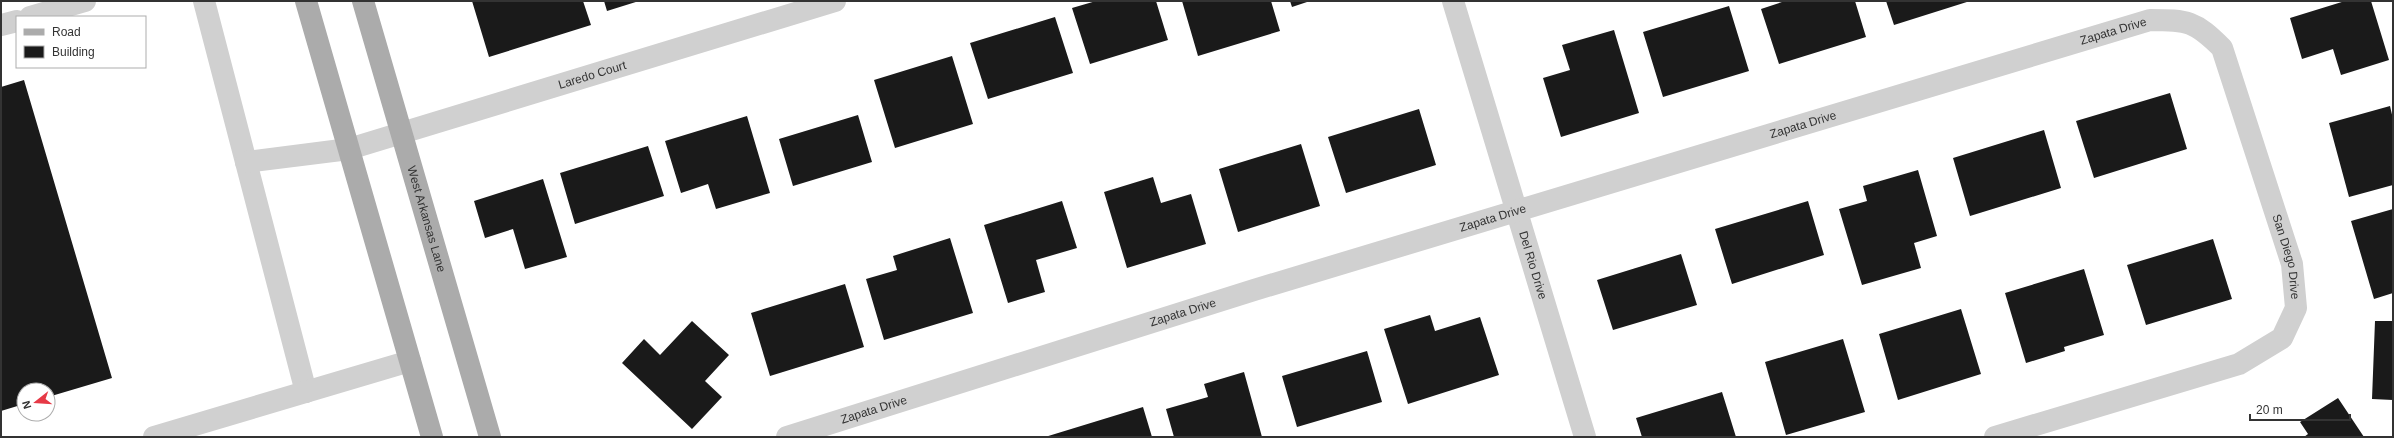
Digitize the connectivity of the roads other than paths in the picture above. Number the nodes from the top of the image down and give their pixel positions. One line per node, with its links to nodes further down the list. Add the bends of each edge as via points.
1 (85, 1): 8 (street)
2 (204, 1): 14 (street)
3 (306, 1): 13 (main road)
4 (363, 1): 12 (main road, West Arkansas Lane)
5 (835, 1): 7 (street, Laredo Court)
6 (1453, 1): 15 (street, Del Rio Drive)
7 (789, 7): 12 (street, Laredo Court)
8 (33, 16)
9 (16, 21): 10 (street)
10 (1, 25)
11 (2202, 28): 15 (street, Zapata Drive, via 2180,20 2150,20); 23 (street, San Diego Drive, via 2222,48 2292,264 2296,308 2282,338 2239,364)
12 (401, 133): 13 (street, Laredo Court); 20 (main road, West Arkansas Lane)
13 (349, 149): 14 (street, Laredo Court); 16 (main road)
14 (246, 162): 17 (street)
15 (1518, 212): 21 (street, Zapata Drive, via 1246,293); 22 (street, Del Rio Drive)
16 (410, 361): 17 (street); 19 (main road)
17 (306, 392): 18 (street)
18 (154, 437)
19 (432, 437)
20 (490, 437)
21 (787, 437)
22 (1584, 437)
23 (1994, 437)

